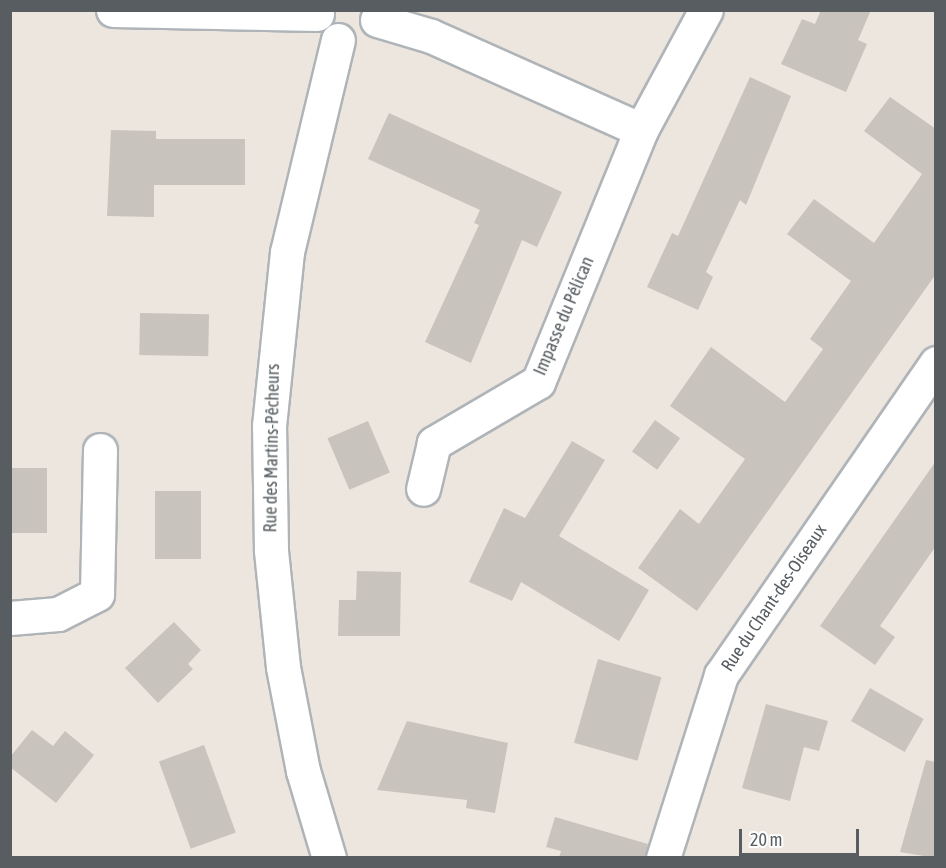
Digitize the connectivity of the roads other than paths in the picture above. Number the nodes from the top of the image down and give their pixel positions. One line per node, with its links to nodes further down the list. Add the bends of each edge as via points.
1 (113, 10): 3 (street)
2 (705, 10): 6 (street, Impasse du Pélican)
3 (317, 12): 5 (street, via 324,30)
4 (378, 15): 5 (street, via 362,39); 6 (street)
5 (338, 40): 11 (street, Rue des Martins-Pêcheurs, via 287,252 269,426 271,550 283,667 303,771)
6 (641, 130): 9 (street, Impasse du Pélican, via 538,382 434,443)
7 (936, 363): 12 (street, Rue du Chant-des-Oiseaux, via 721,675)
8 (100, 450): 10 (street, via 97,594 58,614)
9 (423, 489)
10 (10, 618)
11 (329, 858)
12 (663, 858)

